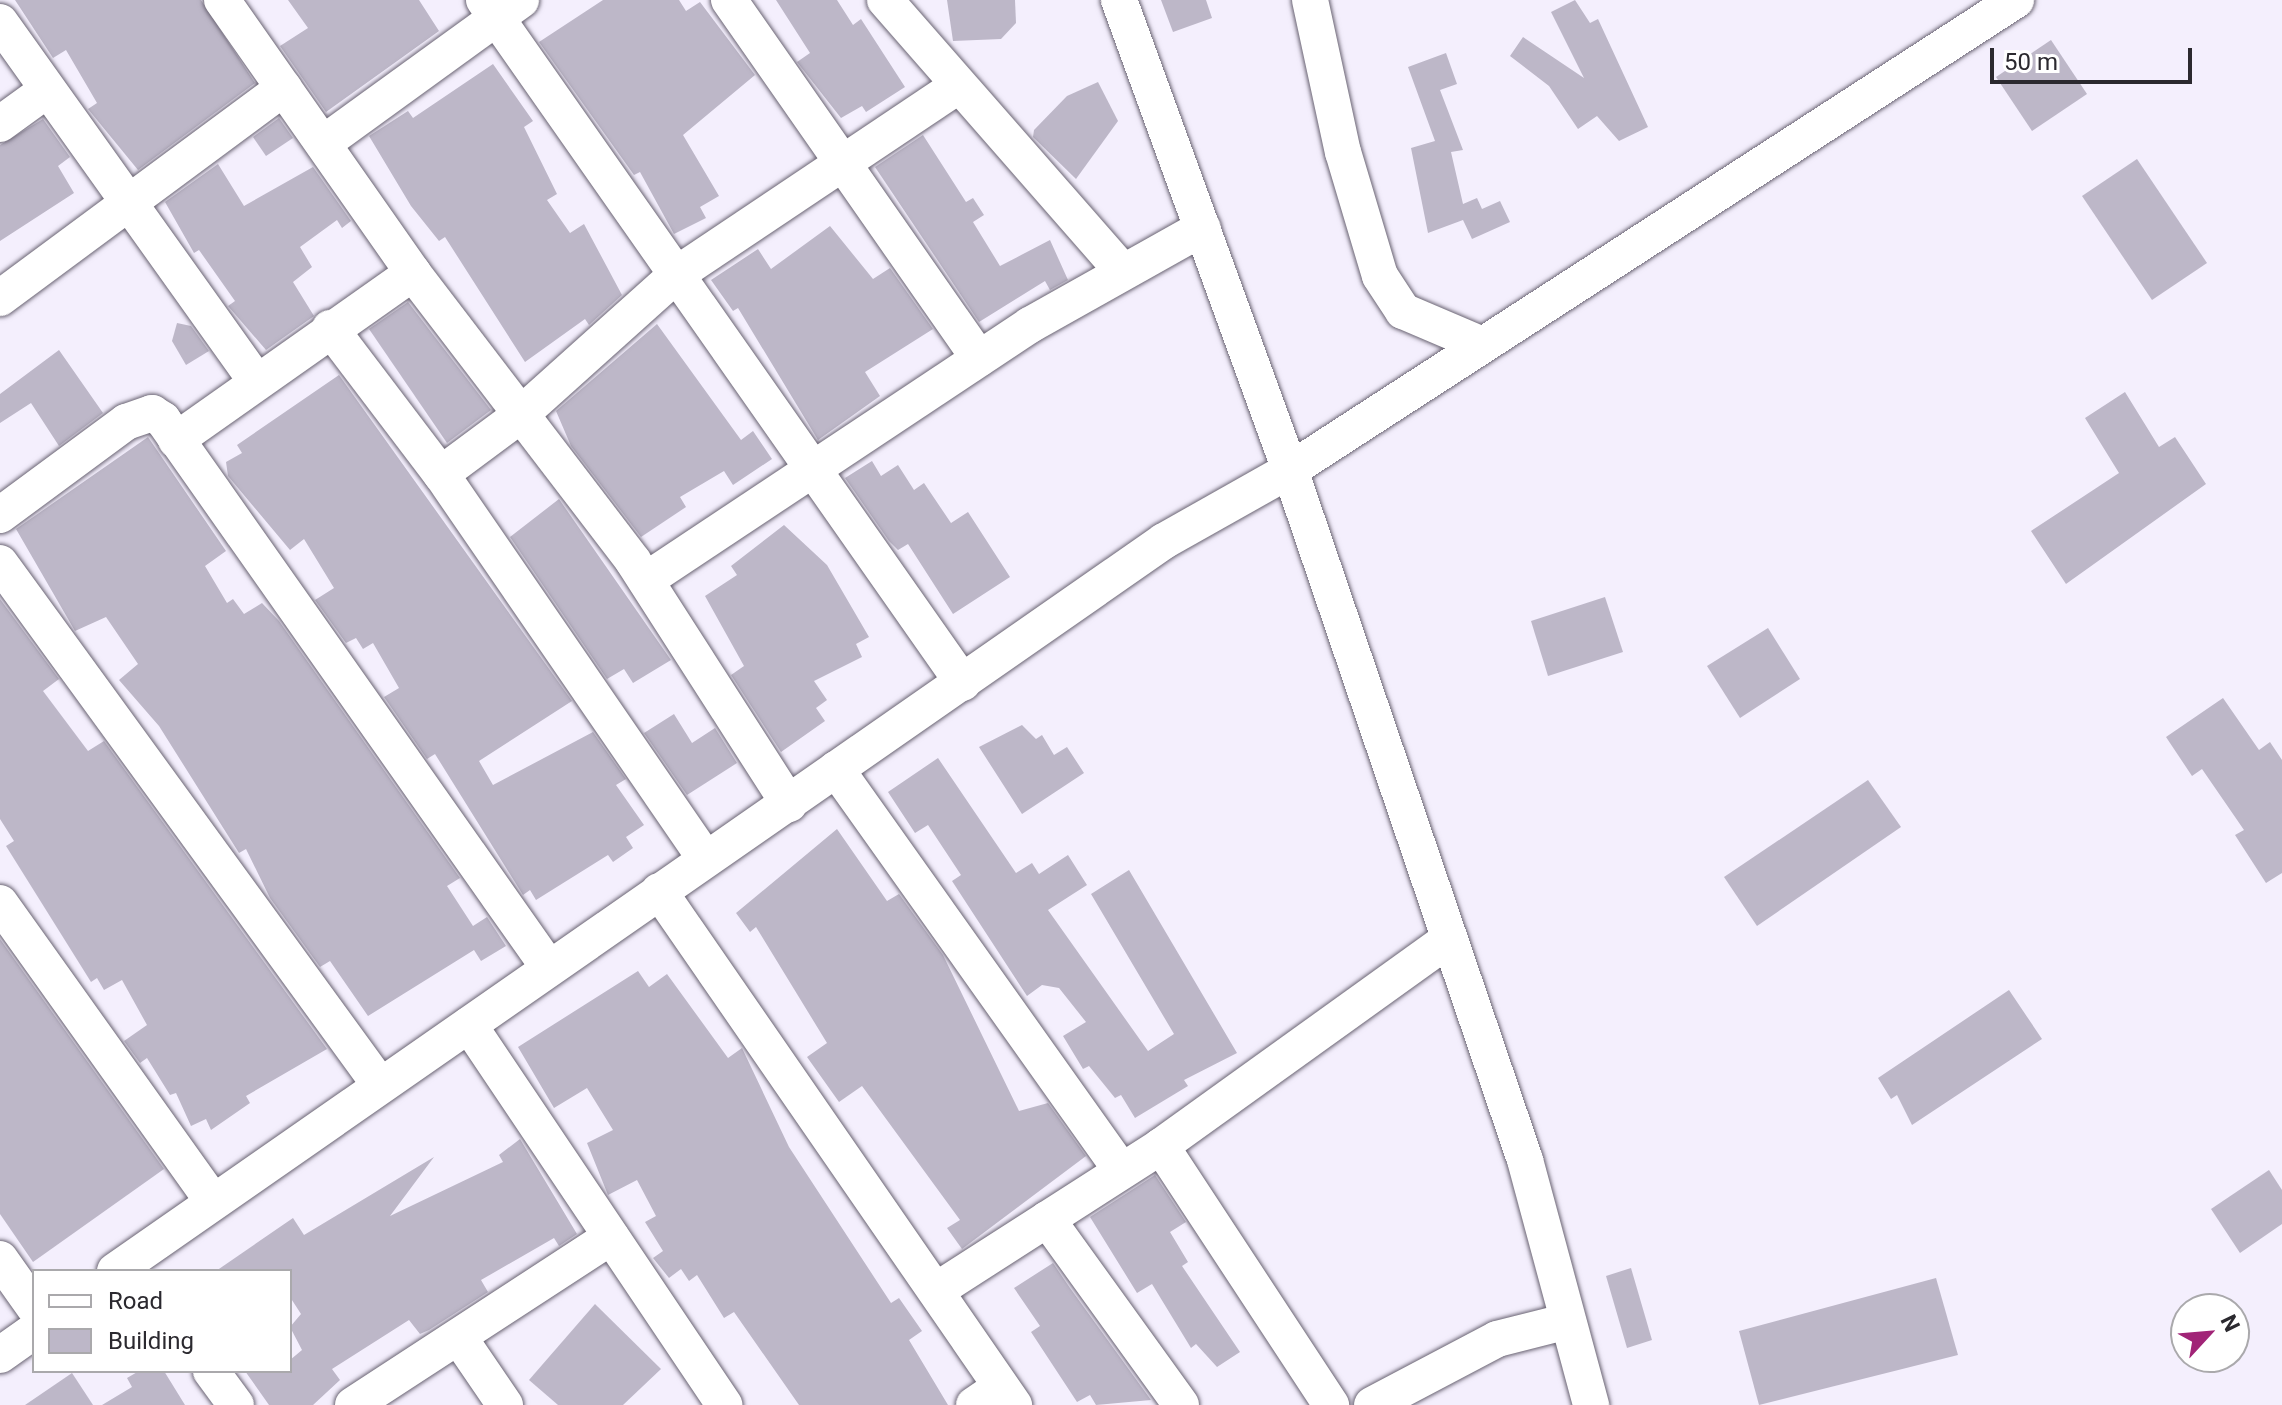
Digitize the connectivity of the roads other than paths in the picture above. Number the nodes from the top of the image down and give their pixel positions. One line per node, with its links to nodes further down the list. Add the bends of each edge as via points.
1 (222, 0): 10 (street)
2 (729, 0): 14 (street)
3 (885, 0): 9 (street)
4 (1119, 0): 16 (street)
5 (1310, 0): 22 (street, via 1354,196 1380,276 1403,311)
6 (2016, 0): 22 (street, via 1730,189)
7 (501, 6): 13 (street); 19 (street)
8 (0, 22): 11 (street)
9 (956, 87): 14 (street); 17 (street, via 1067,200)
10 (284, 88): 13 (street); 15 (street)
11 (47, 90): 12 (street); 15 (street)
12 (0, 124)
13 (325, 142): 18 (street)
14 (841, 164): 19 (street); 23 (street)
15 (130, 203): 20 (street); 24 (street)
16 (1203, 228): 17 (street); 28 (street)
17 (1121, 270): 23 (street)
18 (413, 273): 21 (street); 25 (street)
19 (677, 274): 25 (street); 27 (street)
20 (0, 298)
21 (330, 328): 24 (street); 29 (street)
22 (1478, 343): 28 (street)
23 (979, 359): 27 (street)
24 (256, 381): 26 (street)
25 (519, 416): 29 (street); 32 (street)
26 (176, 440): 30 (street, via 163,420 141,413); 40 (street)
27 (810, 465): 32 (street); 33 (street)
28 (1290, 470): 33 (street, via 1164,541); 39 (street)
29 (441, 474): 36 (street)
30 (0, 515)
31 (0, 563): 42 (street)
32 (646, 580): 35 (street)
33 (963, 683): 34 (street)
34 (836, 769): 35 (street); 44 (street)
35 (789, 804): 36 (street)
36 (706, 859): 37 (street)
37 (659, 891): 40 (street); 50 (street)
38 (0, 903): 45 (street)
39 (1449, 939): 43 (street); 52 (street, via 1525,1160)
40 (549, 968): 41 (street)
41 (469, 1025): 42 (street); 47 (street)
42 (380, 1085): 45 (street)
43 (1161, 1146): 44 (street); 64 (street)
44 (1122, 1171): 46 (street)
45 (213, 1202): 49 (street)
46 (1047, 1219): 50 (street); 63 (street)
47 (611, 1237): 54 (street); 62 (street)
48 (0, 1259): 51 (street)
49 (128, 1267)
50 (937, 1290): 58 (street)
51 (32, 1304)
52 (1568, 1321): 57 (street, via 1497,1339); 66 (street)
53 (32, 1332): 55 (street)
54 (460, 1339): 60 (street); 61 (street)
55 (0, 1355)
56 (212, 1373): 59 (street)
57 (1411, 1394): 65 (street)
58 (997, 1399)
59 (236, 1405)
60 (353, 1405)
61 (505, 1405)
62 (724, 1405)
63 (1181, 1405)
64 (1331, 1405)
65 (1372, 1405)
66 (1591, 1405)

